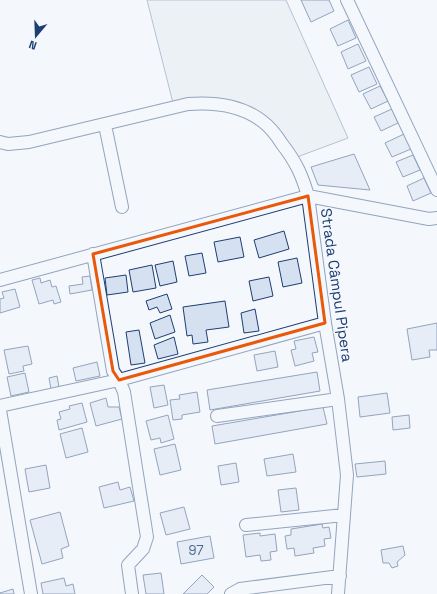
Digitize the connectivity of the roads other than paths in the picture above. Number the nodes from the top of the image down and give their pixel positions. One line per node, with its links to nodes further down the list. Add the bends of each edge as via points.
1 (347, 0): 4 (street)
2 (105, 125): 3 (street, via 29,142); 5 (street, via 188,104 207,103 244,111 262,121 294,159 303,177); 6 (street)
3 (0, 142)
4 (437, 190)
5 (308, 196): 7 (street, via 429,219); 8 (street, Strada Câmpul Pipera); 10 (street, Strada Câmpul Pipera)
6 (122, 206)
7 (437, 218)
8 (93, 254): 9 (street, Strada Câmpul Pipera); 11 (street, via 113,371)
9 (0, 280)
10 (325, 323): 11 (street); 12 (street, Strada Câmpul Pipera)
11 (119, 380): 13 (street); 20 (street, via 124,392 146,537 143,549 128,565)
12 (338, 399): 15 (street); 16 (street, Strada Câmpul Pipera, via 347,475)
13 (0, 406)
14 (0, 410): 19 (street)
15 (217, 416)
16 (344, 515): 17 (street); 18 (street, Strada Câmpul Pipera)
17 (246, 525)
18 (340, 576): 21 (street, via 240,589); 22 (street, Strada Câmpul Pipera)
19 (31, 594)
20 (132, 594)
21 (231, 594)
22 (338, 594)

